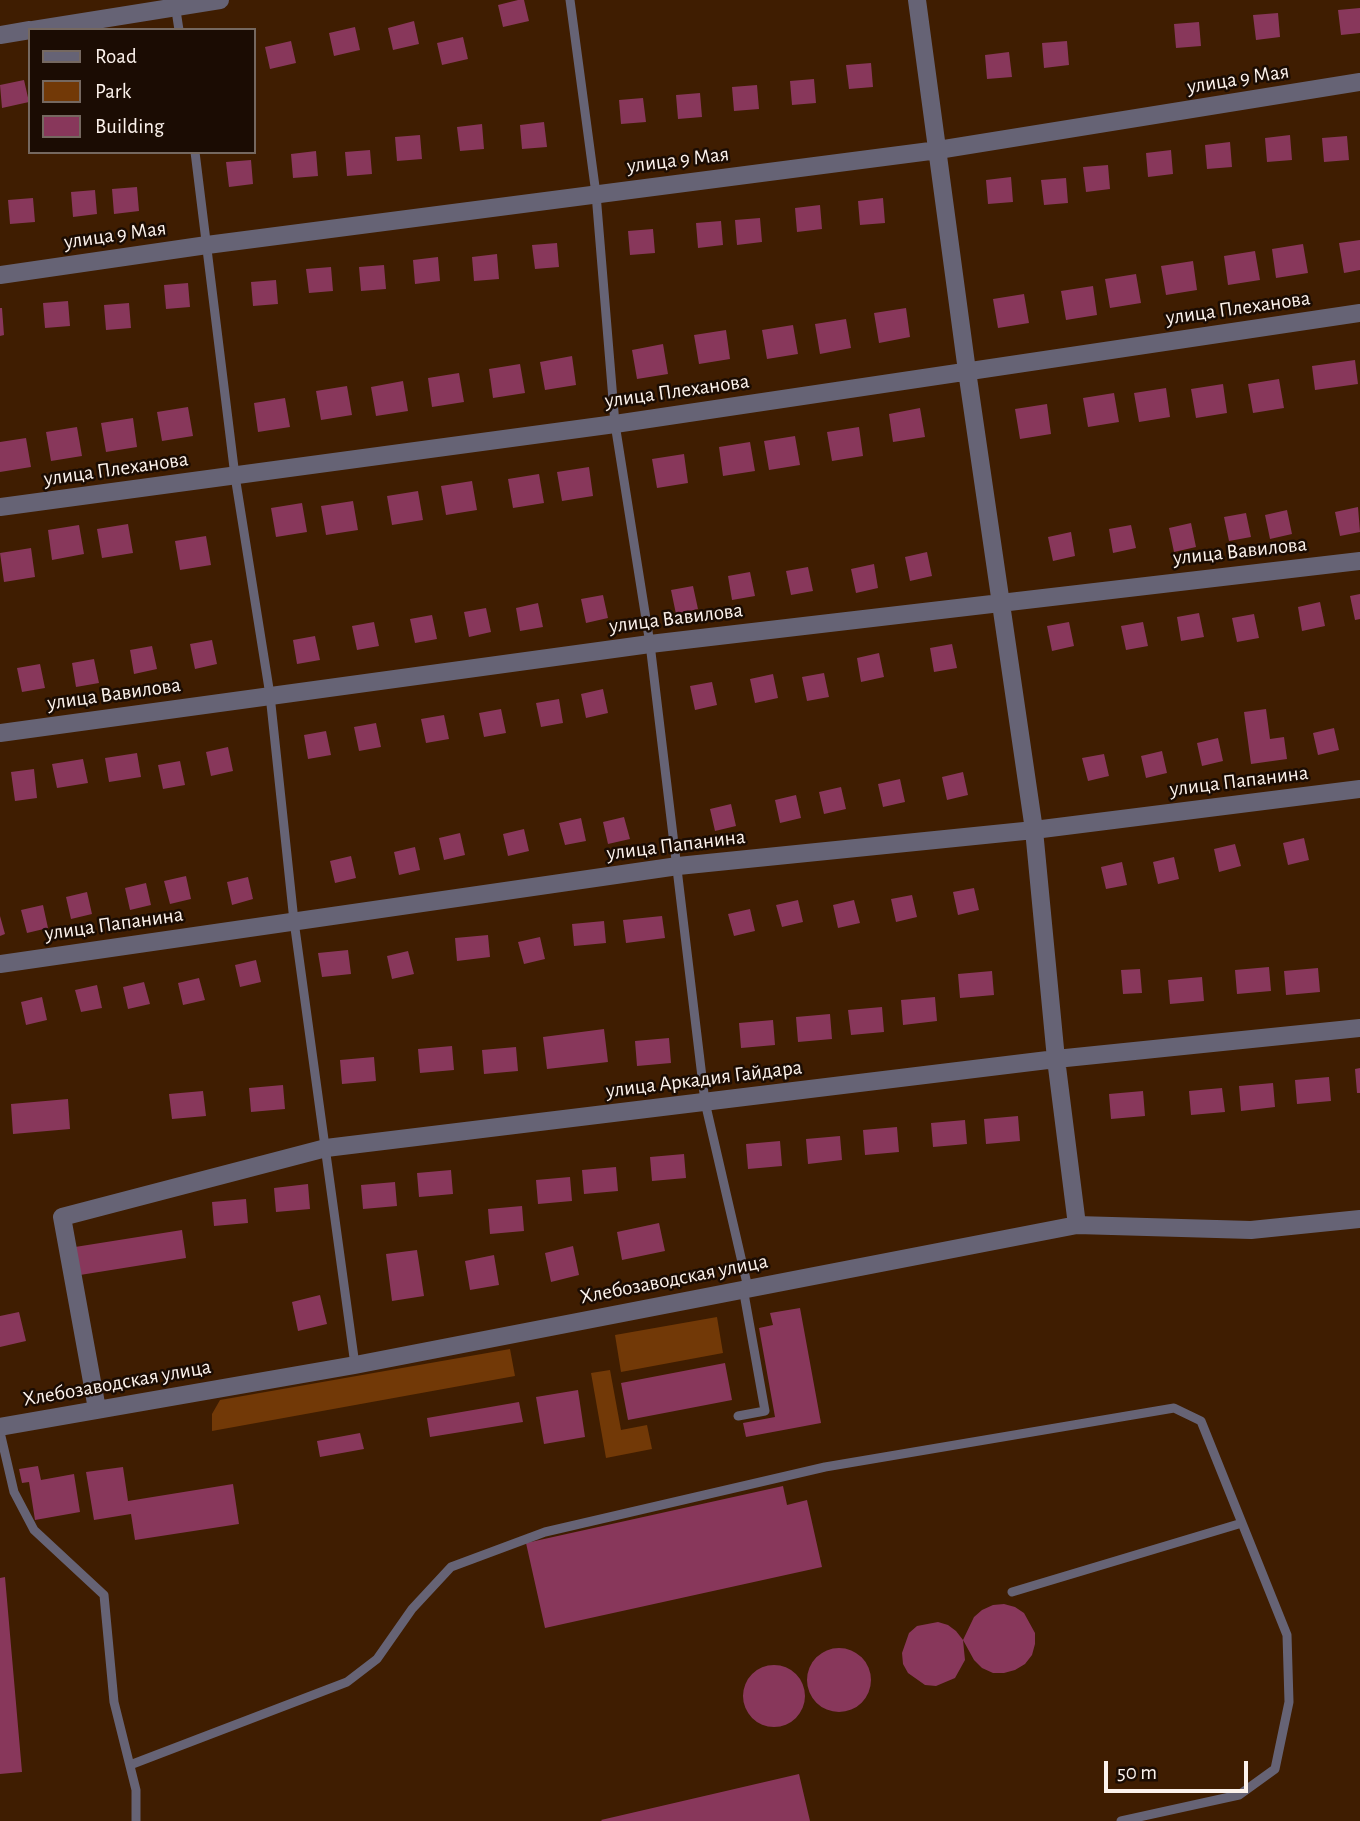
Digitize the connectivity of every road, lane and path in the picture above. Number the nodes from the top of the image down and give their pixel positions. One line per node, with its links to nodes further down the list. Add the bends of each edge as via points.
1 (220, 0): 4 (street)
2 (570, 0): 12 (lane)
3 (917, 0): 10 (street)
4 (175, 4): 5 (street); 6 (lane)
5 (43, 28)
6 (179, 28)
7 (28, 31): 8 (street)
8 (0, 35)
9 (1360, 82): 10 (street, улица 9 Мая)
10 (938, 150): 12 (street, улица 9 Мая); 16 (street)
11 (195, 154): 13 (lane)
12 (596, 194): 13 (street, улица 9 Мая); 17 (lane)
13 (207, 245): 14 (street, улица 9 Мая); 18 (lane)
14 (0, 275)
15 (1360, 313): 16 (street, улица Плеханова)
16 (967, 371): 17 (street, улица Плеханова); 21 (street)
17 (615, 424): 18 (street, улица Плеханова); 22 (lane)
18 (235, 476): 19 (street, улица Плеханова); 23 (lane)
19 (0, 507)
20 (1360, 561): 21 (street, улица Вавилова)
21 (1000, 601): 22 (street, улица Вавилова); 26 (street)
22 (650, 644): 23 (street, улица Вавилова); 27 (lane)
23 (270, 695): 24 (street, улица Вавилова); 28 (lane)
24 (0, 733)
25 (1360, 789): 26 (street, улица Папанина)
26 (1034, 830): 27 (street, улица Папанина); 31 (street)
27 (678, 866): 28 (street, улица Папанина); 32 (lane)
28 (294, 921): 29 (street, улица Папанина); 33 (lane)
29 (0, 964)
30 (1360, 1028): 31 (street, улица Аркадия Гайдара)
31 (1056, 1059): 32 (street, улица Аркадия Гайдара); 35 (street)
32 (705, 1102): 33 (street, улица Аркадия Гайдара); 36 (lane)
33 (326, 1148): 37 (lane); 38 (street, улица Аркадия Гайдара, via 62,1217)
34 (1360, 1219): 35 (street, Хлебозаводская улица, via 1251,1230)
35 (1077, 1225): 36 (street, Хлебозаводская улица)
36 (746, 1288): 37 (street, Хлебозаводская улица); 39 (lane, via 765,1411)
37 (355, 1366): 38 (street, Хлебозаводская улица)
38 (97, 1409): 40 (street, Хлебозаводская улица)
39 (738, 1416)
40 (0, 1427)
41 (0, 1433): 44 (lane, via 14,1492 34,1530 104,1595 114,1702)
42 (1242, 1523): 43 (lane); 44 (lane, via 1201,1421 1174,1408 825,1467 545,1532 451,1567 412,1609 377,1659 347,1682); 46 (lane, via 1287,1635 1289,1702 1275,1769 1239,1795)
43 (1012, 1592)
44 (130, 1765): 45 (lane)
45 (136, 1821)
46 (1121, 1821)

